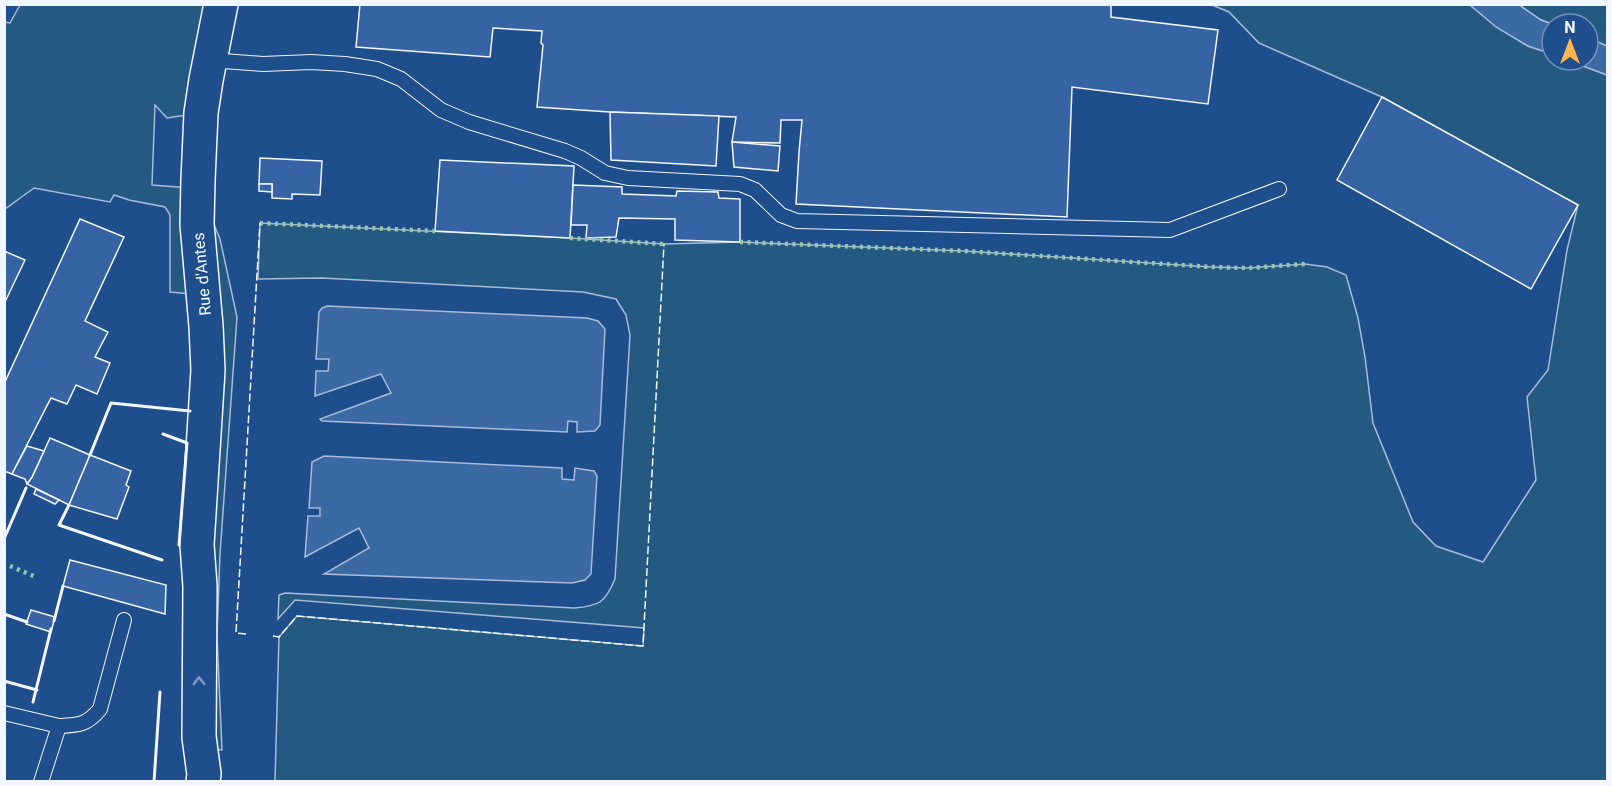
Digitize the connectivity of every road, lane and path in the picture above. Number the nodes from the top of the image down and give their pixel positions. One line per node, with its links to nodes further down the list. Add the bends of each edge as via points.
1 (221, 4): 2 (street, Rue d'Antes)
2 (210, 60): 3 (lane, via 333,63 376,69 401,79 441,110 565,151 605,173 628,178 740,184 755,189 781,215 797,221 1170,230); 4 (street, Rue d'Antes, via 201,113 198,180 197,224 208,370)
3 (1279, 189)
4 (197, 544): 9 (street, Rue d'Antes, via 184,585 177,644 176,693); 10 (street, Rue d'Antes, one-way to 4)
5 (124, 620): 7 (lane, via 100,709 84,723)
6 (4, 713): 7 (lane)
7 (59, 726): 8 (lane)
8 (41, 782)
9 (190, 782)
10 (203, 782)

